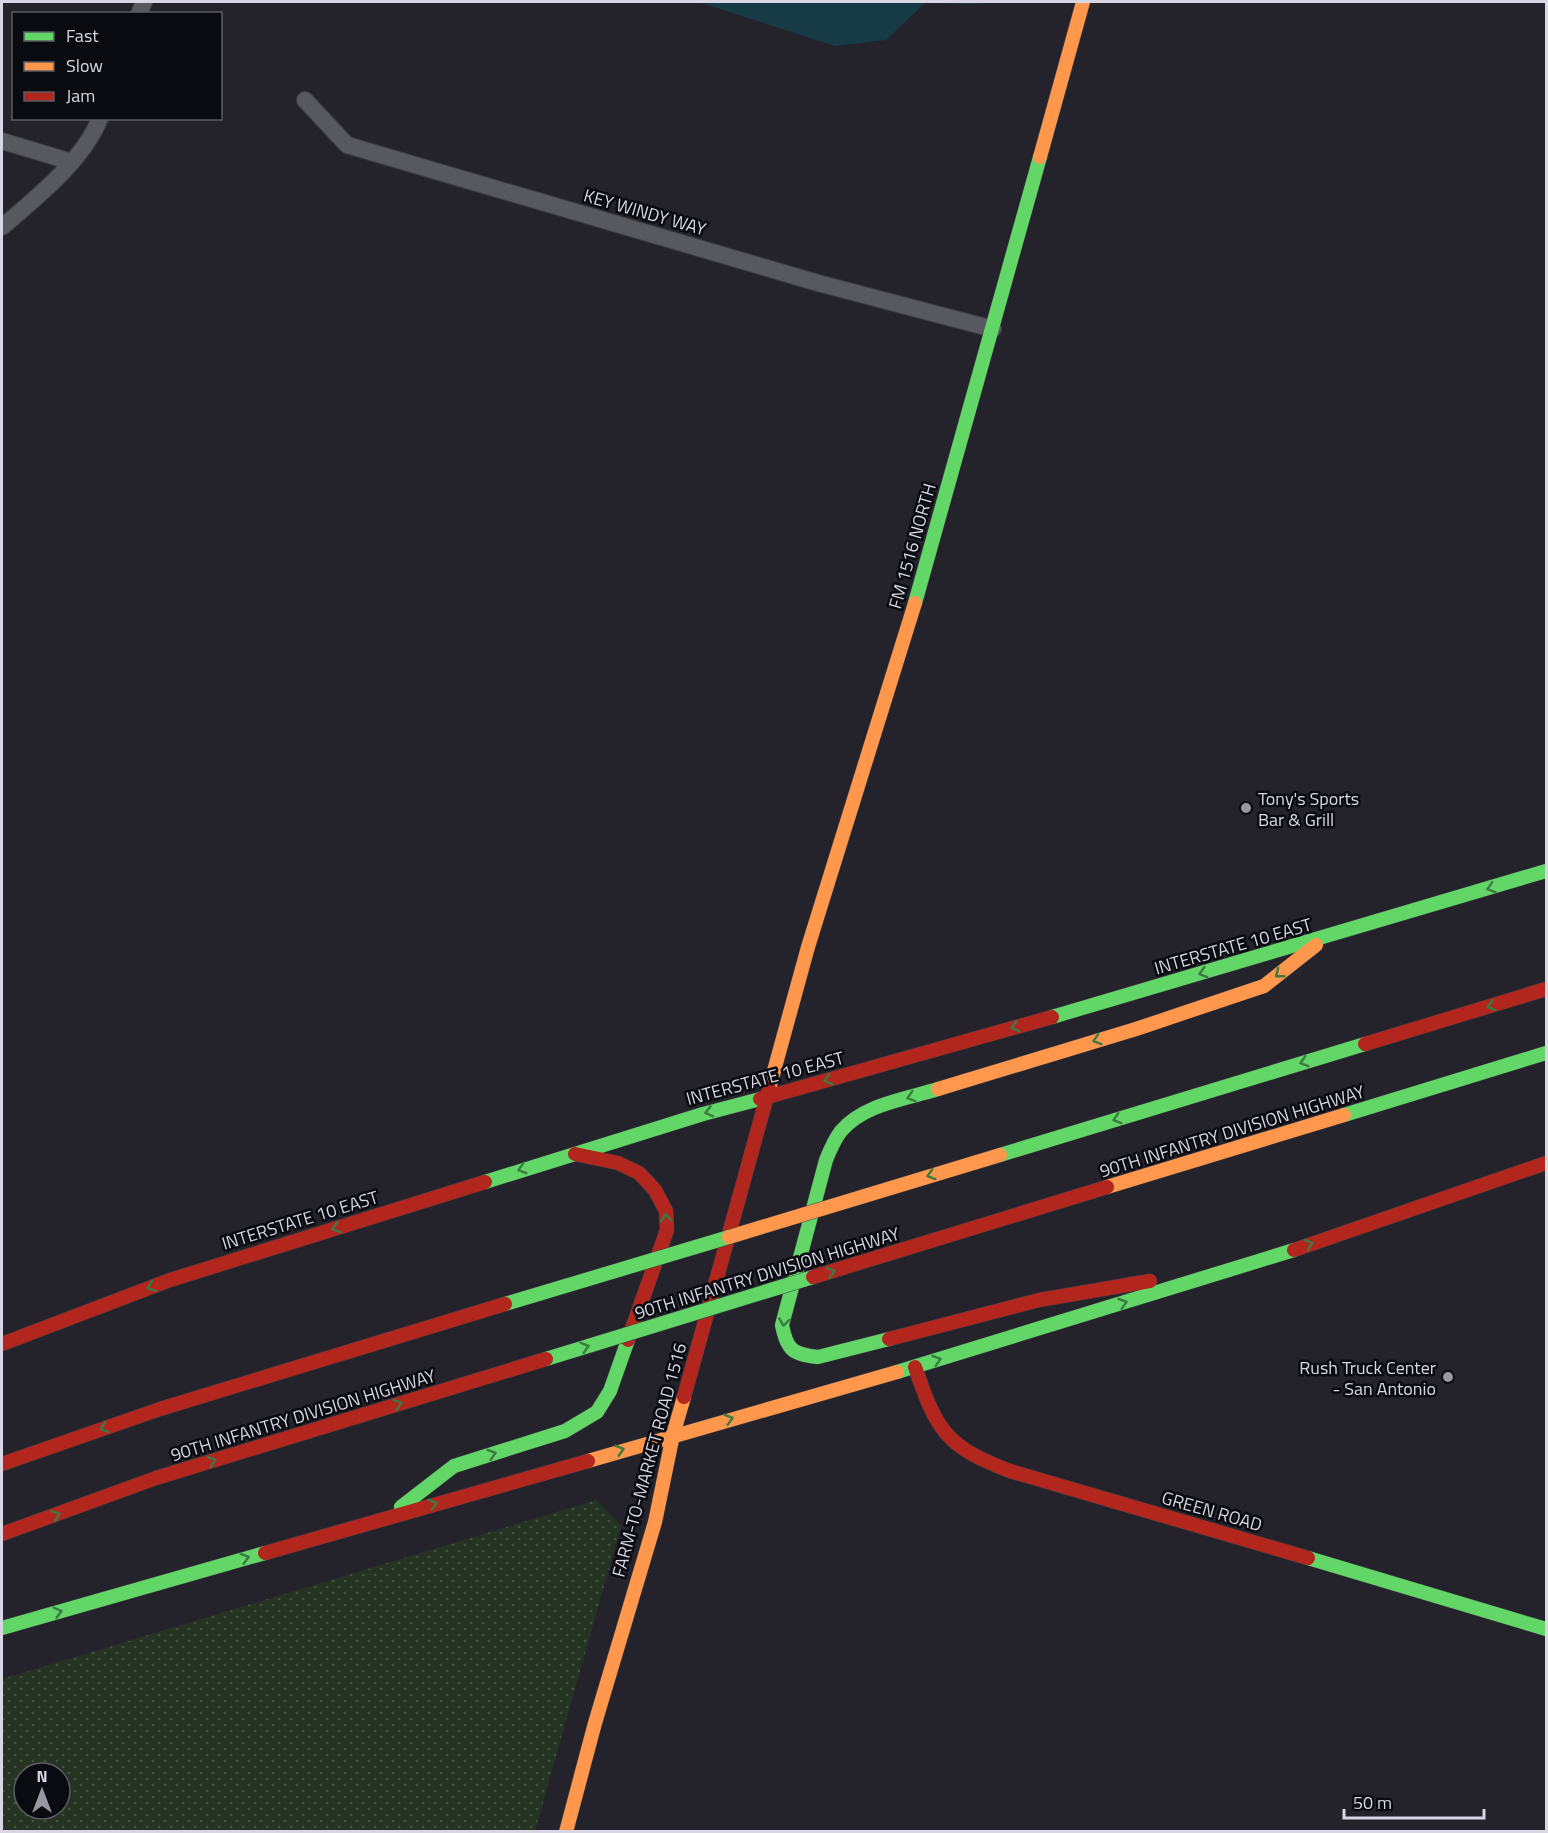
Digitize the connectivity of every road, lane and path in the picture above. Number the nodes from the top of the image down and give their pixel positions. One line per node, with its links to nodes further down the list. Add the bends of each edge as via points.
1 (1083, 2): 7 (main road, FM 1516 NORTH)
2 (305, 100): 7 (street, KEY WINDY WAY, via 347,145 818,283)
3 (99, 120): 5 (street)
4 (2, 141): 5 (street)
5 (72, 162): 6 (street)
6 (2, 227)
7 (993, 329): 12 (main road, FM 1516 NORTH, via 928,560 854,792)
8 (1546, 871): 9 (main road, INTERSTATE 10 EAST, one-way to 9)
9 (1325, 938): 12 (main road, INTERSTATE 10 EAST, one-way to 12); 15 (main road, one-way to 15, via 1264,986 869,1110 848,1123 836,1137 826,1160 782,1325 784,1343 796,1354 818,1357 1039,1300)
10 (1546, 989): 19 (main road, one-way to 19, bridge, via 160,1409)
11 (1546, 1053): 21 (main road, 90TH INFANTRY DIVISION HIGHWAY, one-way to 11, bridge, via 156,1478)
12 (765, 1098): 13 (main road, INTERSTATE 10 EAST, one-way to 13); 18 (main road, FARM-TO-MARKET ROAD 1516)
13 (573, 1154): 16 (main road, INTERSTATE 10 EAST, one-way to 16, via 170,1280); 20 (main road, one-way to 13, via 454,1466 565,1431 597,1412 610,1391 666,1230 666,1211 655,1190 639,1173 618,1163)
14 (1546, 1163): 15 (main road, one-way to 14)
15 (1242, 1266): 17 (main road, one-way to 15)
16 (2, 1344)
17 (915, 1367): 18 (main road, one-way to 17); 23 (main road, GREEN ROAD, via 936,1420 947,1436 983,1461)
18 (673, 1435): 20 (main road, one-way to 18); 24 (main road, FARM-TO-MARKET ROAD 1516, via 655,1522)
19 (2, 1464)
20 (390, 1516): 22 (main road, one-way to 20)
21 (2, 1534)
22 (2, 1628)
23 (1546, 1629)
24 (566, 1832)

